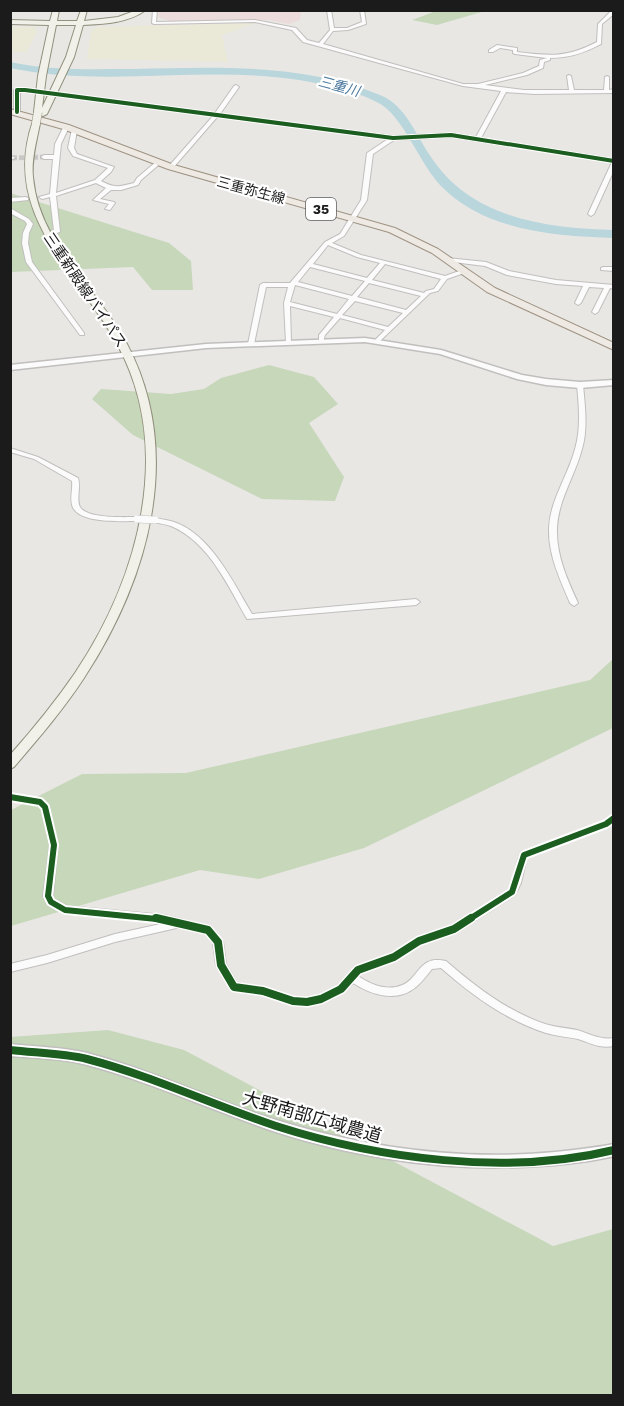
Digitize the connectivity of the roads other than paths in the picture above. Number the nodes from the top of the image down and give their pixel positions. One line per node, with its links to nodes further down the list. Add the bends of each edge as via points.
1 (56, 10): 9 (main road)
2 (84, 10): 10 (main road)
3 (143, 10): 10 (main road, via 118,21)
4 (155, 10): 12 (street, via 154,23 255,21 294,29 305,41)
5 (329, 10): 11 (street)
6 (362, 10): 11 (street, via 364,23)
7 (614, 11): 14 (street, via 600,24 601,40 597,45 576,55)
8 (10, 22): 9 (main road)
9 (52, 22): 10 (main road); 26 (main road, 三重新殿線バイパス)
10 (81, 22): 26 (main road, 三重新殿線バイパス, via 70,57)
11 (332, 30): 12 (street)
12 (320, 45): 17 (street, via 463,85)
13 (491, 51): 14 (street, via 505,46 515,49 515,53)
14 (548, 59): 17 (street, via 525,74)
15 (569, 75): 23 (street)
16 (604, 78): 21 (street)
17 (479, 85): 20 (street)
18 (236, 87): 27 (street)
19 (25, 90): 25 (street, via 17,90)
20 (504, 90): 23 (street); 30 (street)
21 (604, 91): 22 (street); 23 (street)
22 (614, 91)
23 (572, 92)
24 (59, 94): 27 (street)
25 (14, 111): 28 (main road, 三重弥生線 / 35)
26 (40, 113): 46 (main road, 三重新殿線バイパス, bridge, via 29,166 32,198)
27 (216, 115): 29 (street); 35 (street)
28 (70, 128): 31 (street, via 58,144); 33 (main road, 三重弥生線 / 35); 36 (street, via 75,155 112,168)
29 (393, 138): 30 (street, via 444,135); 45 (street, via 370,153 364,200)
30 (478, 139): 34 (street)
31 (56, 157): 32 (street); 38 (street)
32 (44, 158)
33 (159, 162): 35 (main road, 三重弥生線 / 35); 37 (street, via 136,184)
34 (614, 162): 44 (street)
35 (171, 167): 45 (main road, 三重弥生線 / 35)
36 (97, 181): 37 (street); 38 (street)
37 (110, 188): 42 (street, via 96,200 112,203)
38 (53, 195): 39 (street); 46 (street, via 57,232)
39 (42, 197)
40 (26, 199): 41 (street)
41 (10, 200)
42 (108, 209)
43 (10, 210): 67 (street, via 30,224 25,251 29,262)
44 (591, 214)
45 (352, 217): 47 (street, via 342,235); 48 (main road, 三重弥生線 / 35, via 408,237)
46 (47, 234): 73 (main road, 三重新殿線バイパス)
47 (327, 243): 49 (street); 50 (street)
48 (447, 260): 53 (main road, 三重弥生線 / 35); 57 (street, via 486,264 507,273 556,282)
49 (384, 262): 54 (street); 55 (street)
50 (310, 265): 55 (street); 56 (street)
51 (603, 269): 52 (street)
52 (614, 269)
53 (462, 272): 54 (street); 72 (main road, 三重弥生線 / 35, via 491,290)
54 (445, 278): 59 (street, via 436,290)
55 (369, 280): 59 (street); 60 (street)
56 (293, 284): 60 (street); 61 (street); 71 (street, via 263,285)
57 (587, 284): 58 (street); 62 (street)
58 (611, 287): 64 (street)
59 (425, 295): 63 (street)
60 (353, 298): 63 (street); 65 (street)
61 (287, 303): 65 (street); 70 (street)
62 (579, 303)
63 (406, 312): 66 (street)
64 (595, 312)
65 (338, 316): 66 (street); 69 (street)
66 (389, 329): 68 (street)
67 (82, 334)
68 (378, 340): 69 (street); 76 (street, via 441,352 533,380)
69 (321, 341): 70 (street)
70 (288, 342): 71 (street)
71 (251, 344): 73 (street)
72 (614, 347)
73 (127, 354): 74 (street); 80 (main road, 三重新殿線バイパス, via 148,414 152,456 146,521 135,563 88,663)
74 (10, 368)
75 (614, 382): 76 (street)
76 (580, 385): 79 (street, via 583,420 579,447 552,536)
77 (10, 450): 78 (street, bridge, via 36,458 75,480 76,507 91,517 170,521 181,526 216,560 250,617)
78 (416, 602)
79 (574, 603)
80 (10, 764)
81 (10, 798): 83 (street, via 40,802 45,807 54,845 48,896 51,902 65,910 164,918)
82 (614, 818): 85 (street, via 524,855 512,892 454,929 418,941 394,957 358,970)
83 (179, 923): 84 (street); 85 (street, via 208,930 218,942 222,966 234,987 307,1002 341,989)
84 (10, 968)
85 (352, 977): 86 (street, via 362,985 400,991 430,965 443,964 477,995 520,1018 603,1044)
86 (614, 1042)
87 (10, 1050): 88 (street, 大野南部広域農道, via 86,1059 241,1114 386,1154 494,1164)
88 (614, 1150)

